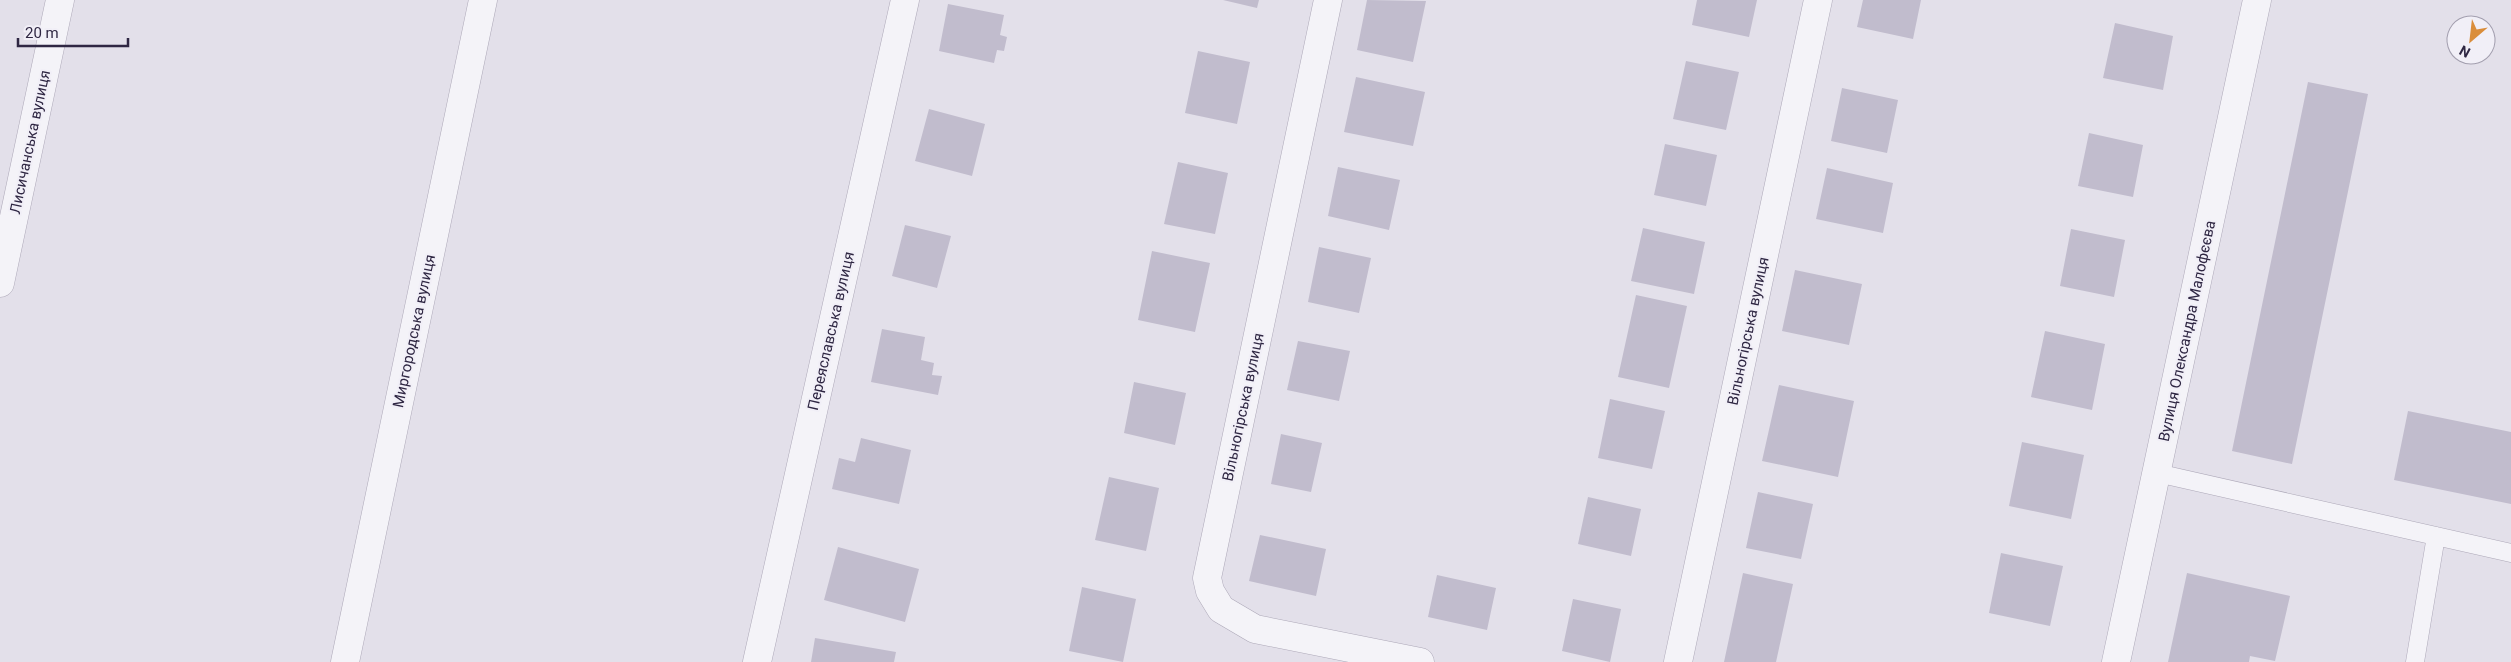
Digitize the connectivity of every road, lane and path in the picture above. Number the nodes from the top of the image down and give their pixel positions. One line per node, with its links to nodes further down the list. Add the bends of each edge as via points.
1 (60, 0): 7 (street, Лисичанська вулиця)
2 (483, 0): 11 (street, Миргородська вулиця)
3 (905, 0): 12 (street, Переяславська вулиця)
4 (1328, 0): 13 (street, Вільногірська вулиця, via 1207,578 1210,592 1221,609 1255,629)
5 (1818, 0): 14 (street, Вільногірська вулиця)
6 (2258, 0): 8 (street, Вулиця Олександра Малофєєва)
7 (0, 283)
8 (2157, 473): 9 (lane); 15 (street, Вулиця Олександра Малофєєва)
9 (2436, 536): 10 (lane); 16 (lane)
10 (2511, 553)
11 (345, 662)
12 (757, 662)
13 (1420, 662)
14 (1678, 662)
15 (2116, 662)
16 (2415, 662)

